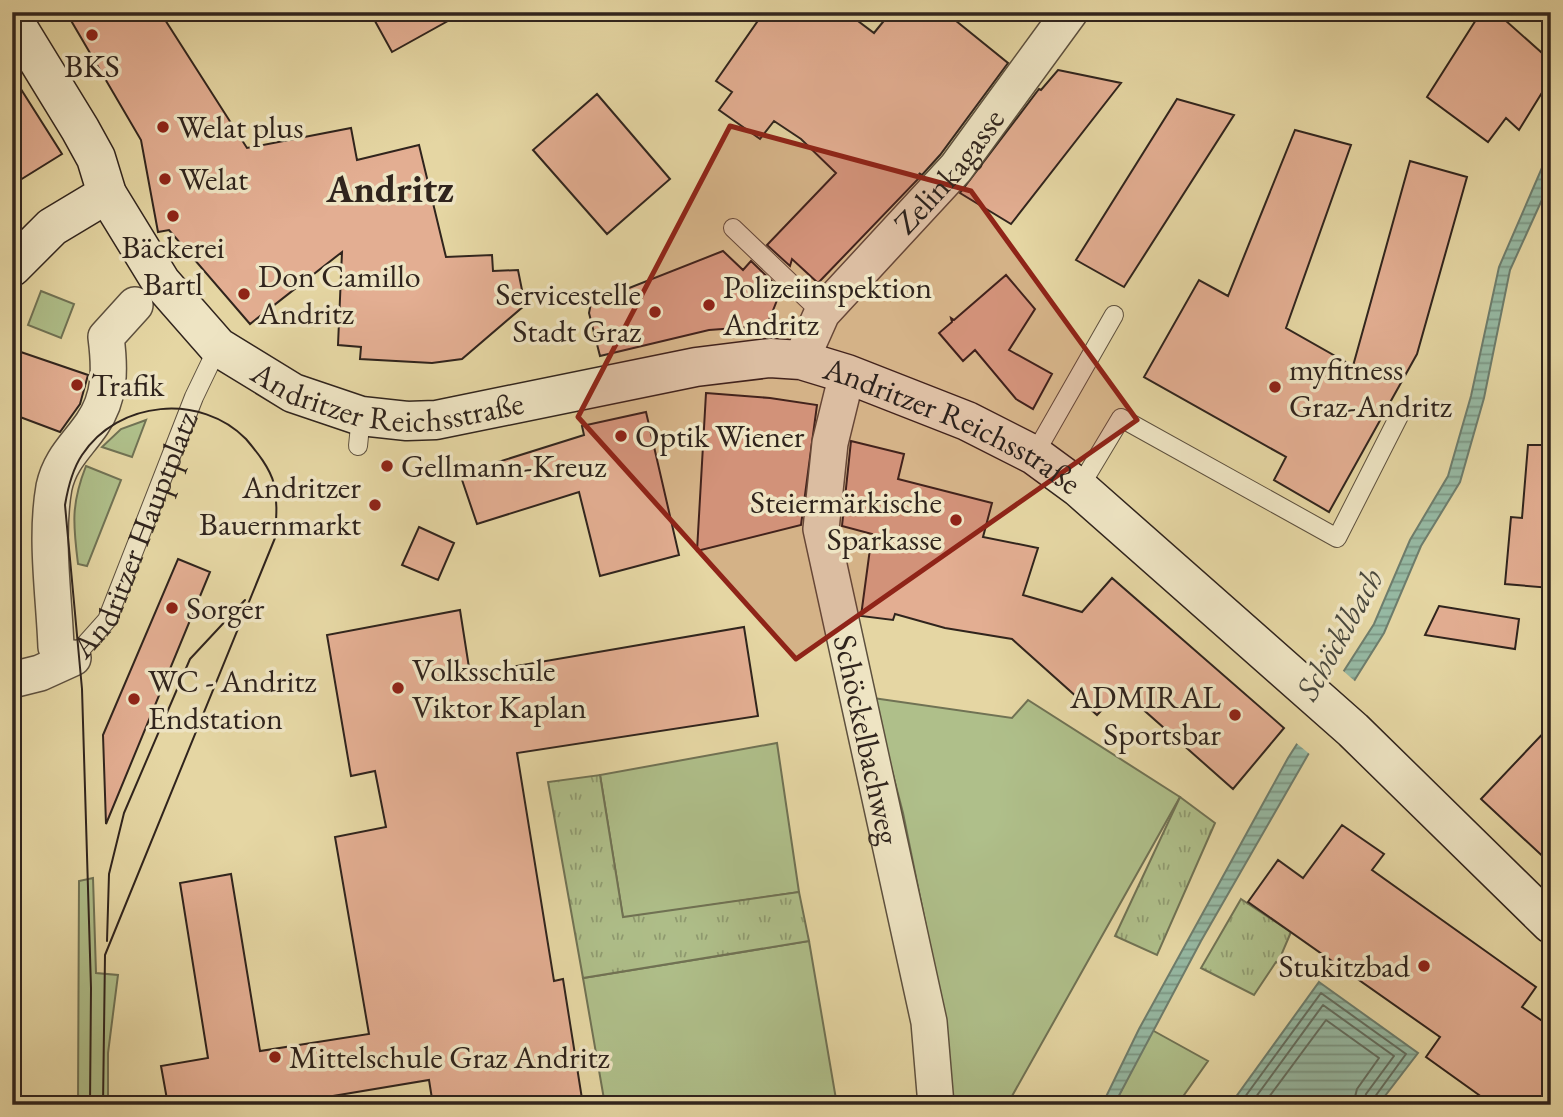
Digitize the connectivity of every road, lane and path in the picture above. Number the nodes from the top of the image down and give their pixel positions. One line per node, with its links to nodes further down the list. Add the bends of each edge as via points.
1 (1070, 12): 7 (street, Zelinkagasse, via 956,168)
2 (12, 18): 3 (street, Andritzer Reichsstraße, via 96,158)
3 (107, 194): 5 (street, via 52,228); 9 (street, Andritzer Reichsstraße, via 161,282)
4 (733, 228): 7 (lane)
5 (12, 267)
6 (135, 305): 15 (street, Andritzer Hauptplatz, via 106,337 107,391 93,423 62,461 54,487 52,536)
7 (822, 313): 10 (street, Zelinkagasse)
8 (1114, 315): 13 (lane)
9 (218, 347): 10 (street, Andritzer Reichsstraße, via 360,431 407,421 450,419 706,365 770,358); 15 (lane, Andritzer Hauptplatz, via 107,620)
10 (801, 360): 11 (street, Andritzer Reichsstraße)
11 (847, 374): 13 (street, Andritzer Reichsstraße, via 967,421); 18 (street, Schöckelbachweg, via 830,443 821,529 929,1022)
12 (1399, 416): 14 (lane, via 1337,538 1121,418)
13 (1034, 455): 14 (street, Andritzer Reichsstraße)
14 (1079, 488): 17 (street, Andritzer Reichsstraße, via 1353,730)
15 (64, 652): 16 (street, Andritzer Hauptplatz, via 40,673)
16 (12, 680)
17 (1551, 924)
18 (936, 1105)

